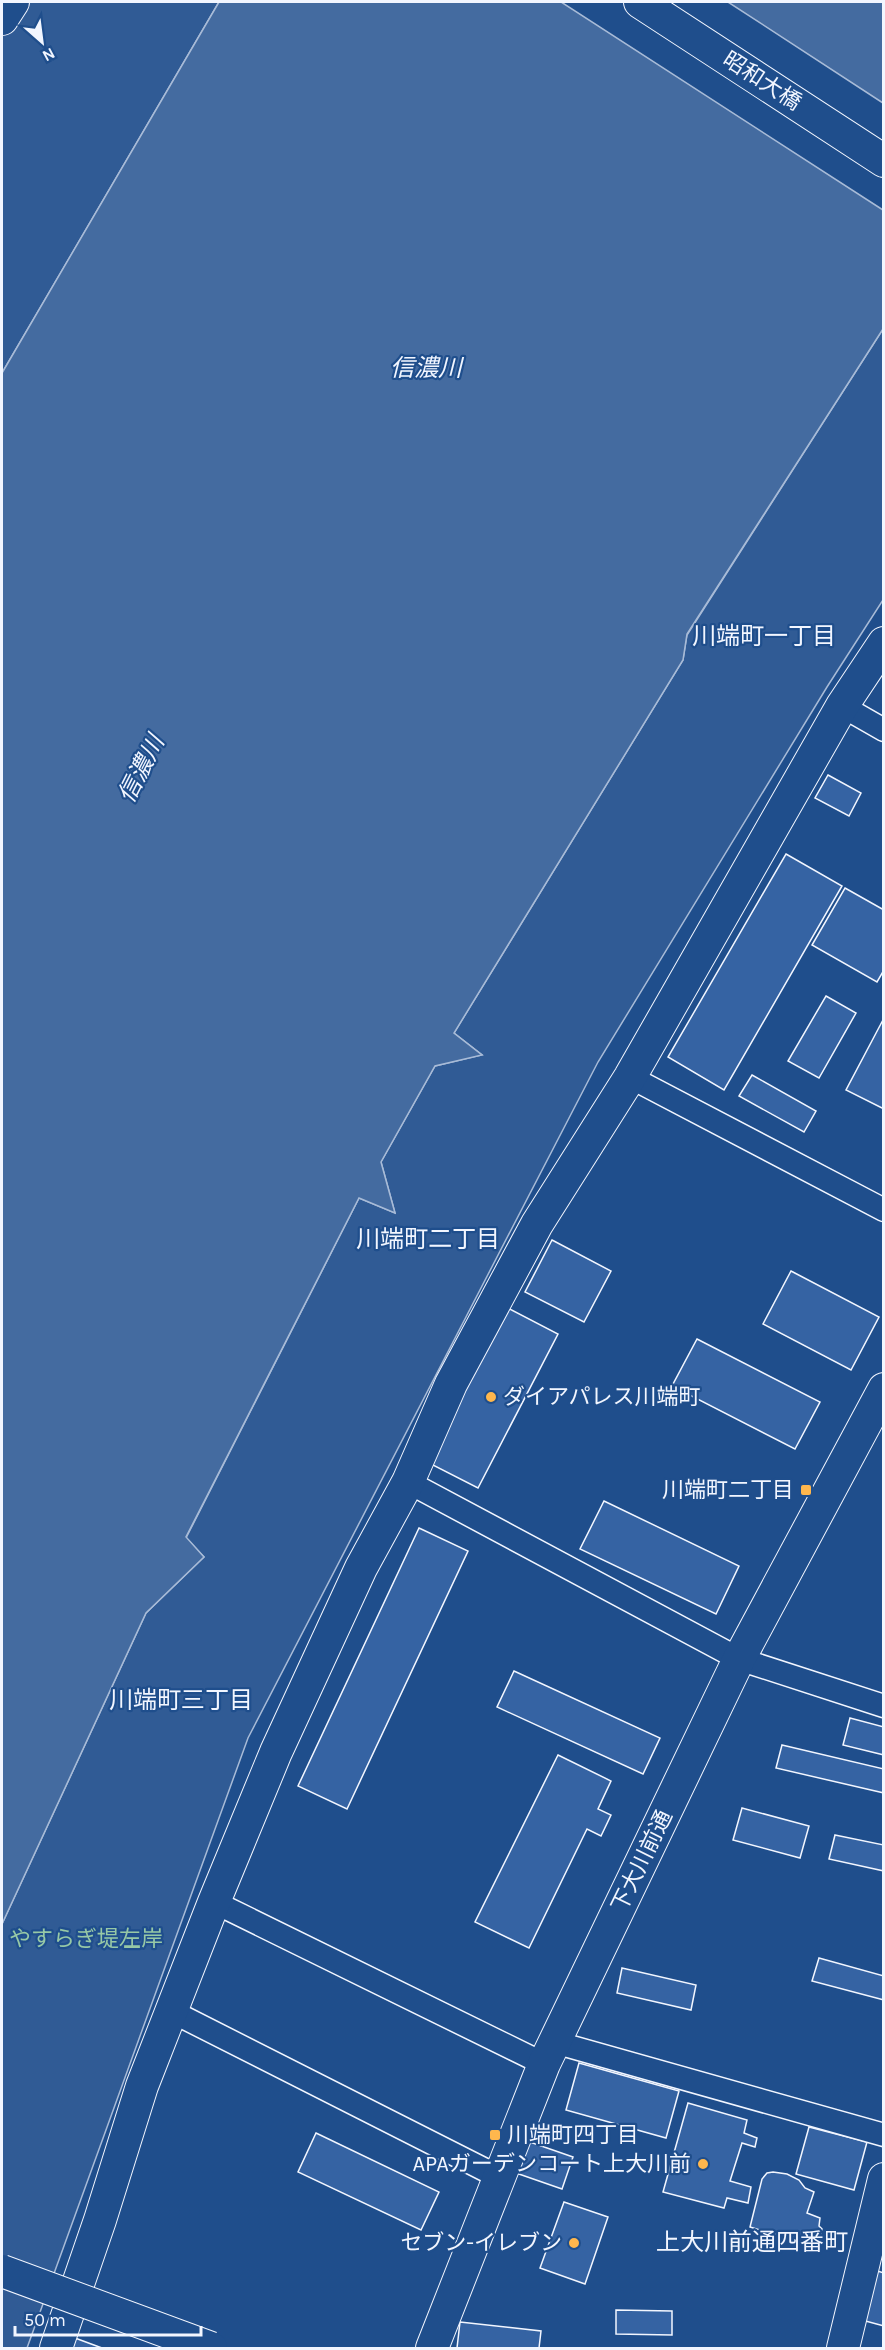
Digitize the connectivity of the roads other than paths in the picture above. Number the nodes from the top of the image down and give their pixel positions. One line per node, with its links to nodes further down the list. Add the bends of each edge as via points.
1 (13, 2): 3 (street)
2 (640, 2): 4 (street, 昭和大橋)
3 (2, 19)
4 (884, 161)
5 (884, 643): 6 (street)
6 (842, 706): 7 (street); 8 (street)
7 (884, 730)
8 (630, 1077): 9 (street); 11 (street, via 537,1224 451,1384)
9 (884, 1210)
10 (884, 1389): 12 (street, 下大川前通)
11 (408, 1482): 12 (street); 14 (street, via 341,1611 276,1752)
12 (739, 1659): 13 (street); 16 (street, 下大川前通)
13 (884, 1706)
14 (214, 1902): 15 (street); 16 (street)
15 (171, 2011): 18 (street); 21 (street, via 142,2086)
16 (549, 2053): 17 (street); 18 (street, 下大川前通)
17 (884, 2135)
18 (499, 2177): 23 (street, 下大川前通)
19 (884, 2179): 24 (street)
20 (2, 2271): 22 (street, bridge)
21 (56, 2349)
22 (212, 2349)
23 (432, 2349)
24 (843, 2349)

